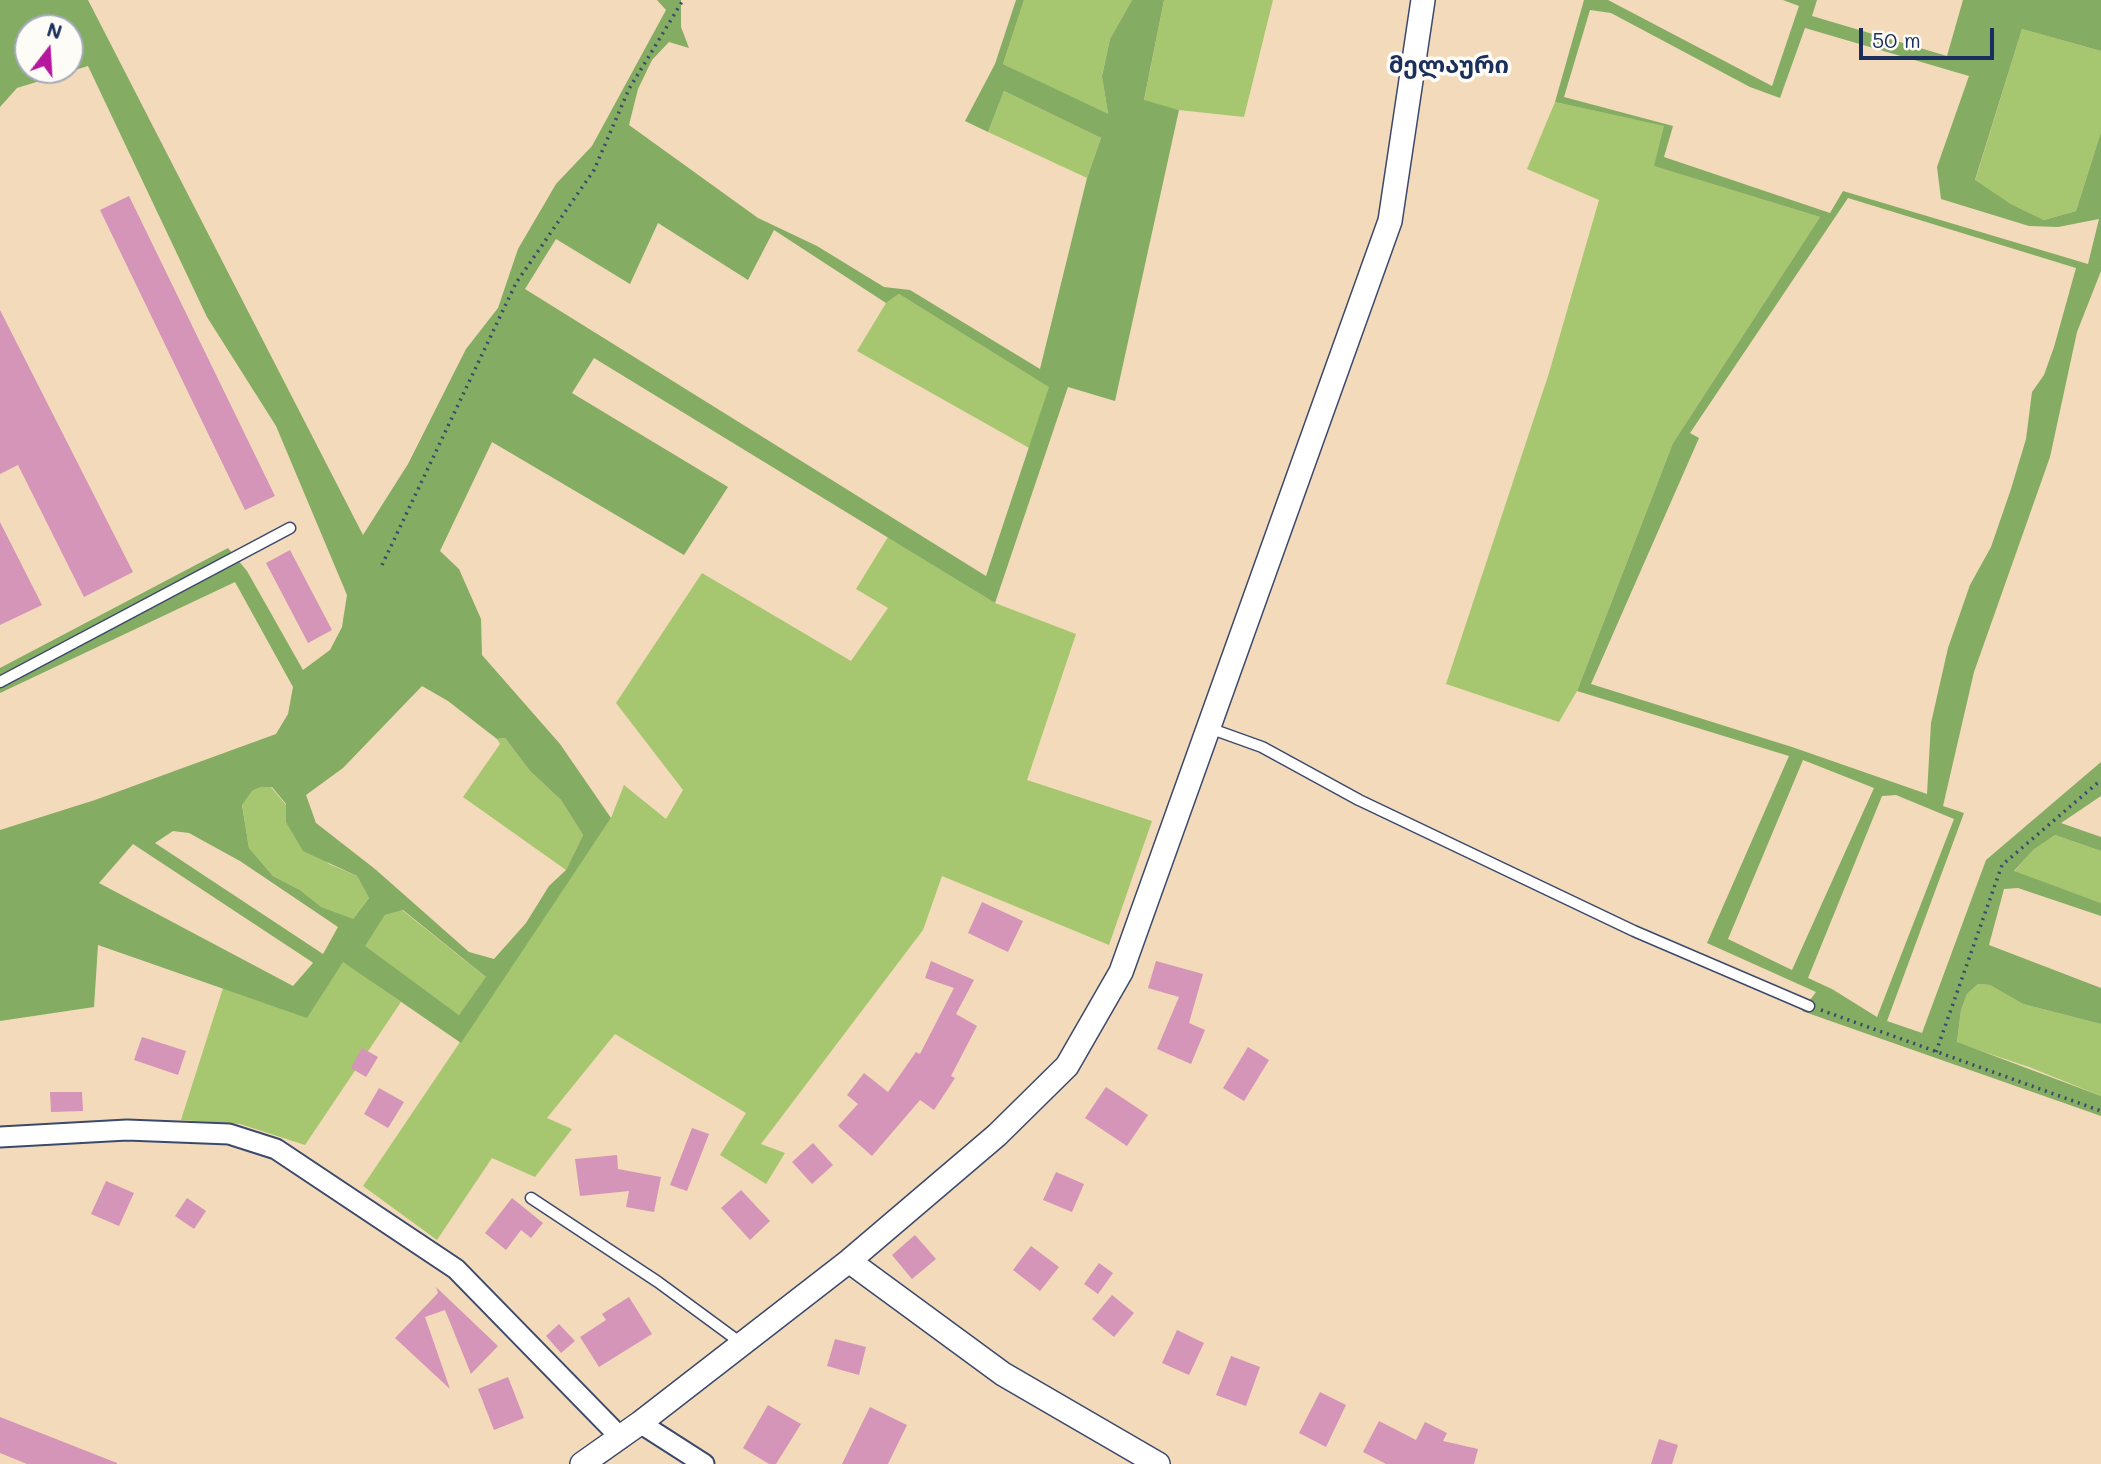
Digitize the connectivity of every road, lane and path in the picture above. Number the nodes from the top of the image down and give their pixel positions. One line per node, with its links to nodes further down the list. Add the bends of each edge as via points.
1 (683, 0): 4 (path, via 629,89 594,170 516,283)
2 (1423, 0): 6 (street, via 1390,221)
3 (290, 528): 5 (lane)
4 (382, 565)
5 (0, 682)
6 (1209, 728): 8 (lane, via 1262,747 1359,800 1634,931); 13 (street, via 1121,972 1067,1066 997,1135)
7 (2101, 780): 9 (path, via 2001,865)
8 (1809, 1006): 9 (path)
9 (1936, 1052): 10 (path)
10 (2101, 1111)
11 (0, 1137): 16 (street, via 127,1130 229,1134 276,1149 456,1269)
12 (531, 1198): 14 (lane)
13 (849, 1261): 14 (street); 19 (street, via 1003,1374)
14 (742, 1344): 15 (street)
15 (640, 1423): 16 (street); 18 (street)
16 (621, 1438): 17 (street)
17 (582, 1464)
18 (704, 1464)
19 (1158, 1464)

